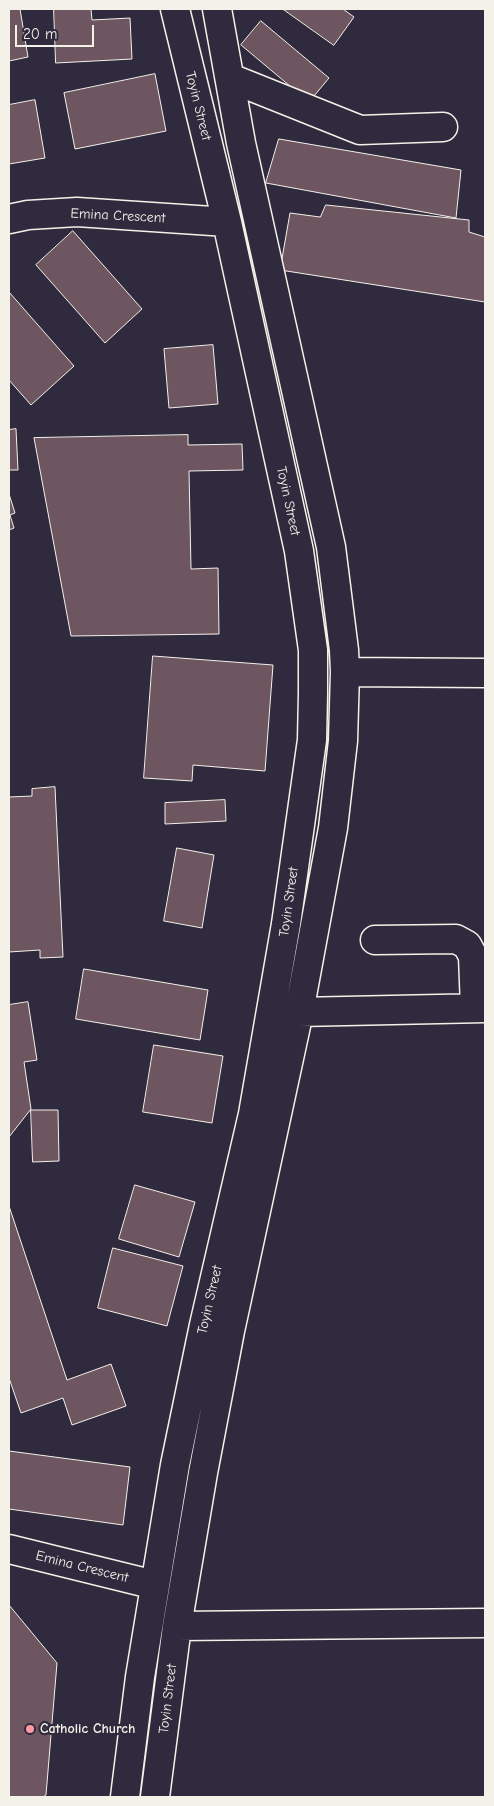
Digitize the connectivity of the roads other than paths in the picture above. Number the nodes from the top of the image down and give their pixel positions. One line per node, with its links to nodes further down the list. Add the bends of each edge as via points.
1 (175, 9): 6 (street, Toyin Street)
2 (217, 9): 3 (street, Toyin Street)
3 (230, 78): 4 (street, via 360,130); 7 (street, Toyin Street, via 243,153 331,547)
4 (442, 127)
5 (9, 219): 6 (street, Emina Crescent, via 28,214 76,212)
6 (227, 222): 13 (street, Toyin Street, via 299,552 312,650 312,740 286,924 253,1114 204,1325)
7 (345, 672): 8 (street); 11 (street, Toyin Street, via 343,741 333,828)
8 (485, 673)
9 (375, 940): 10 (street, via 456,939 467,945 473,956)
10 (480, 1008): 11 (street)
11 (299, 1012): 15 (street, Toyin Street, via 230,1330)
12 (9, 1549): 13 (street, Emina Crescent)
13 (155, 1585): 16 (street, Toyin Street)
14 (485, 1623): 15 (street)
15 (177, 1626): 17 (street, Toyin Street)
16 (125, 1797)
17 (155, 1797)

